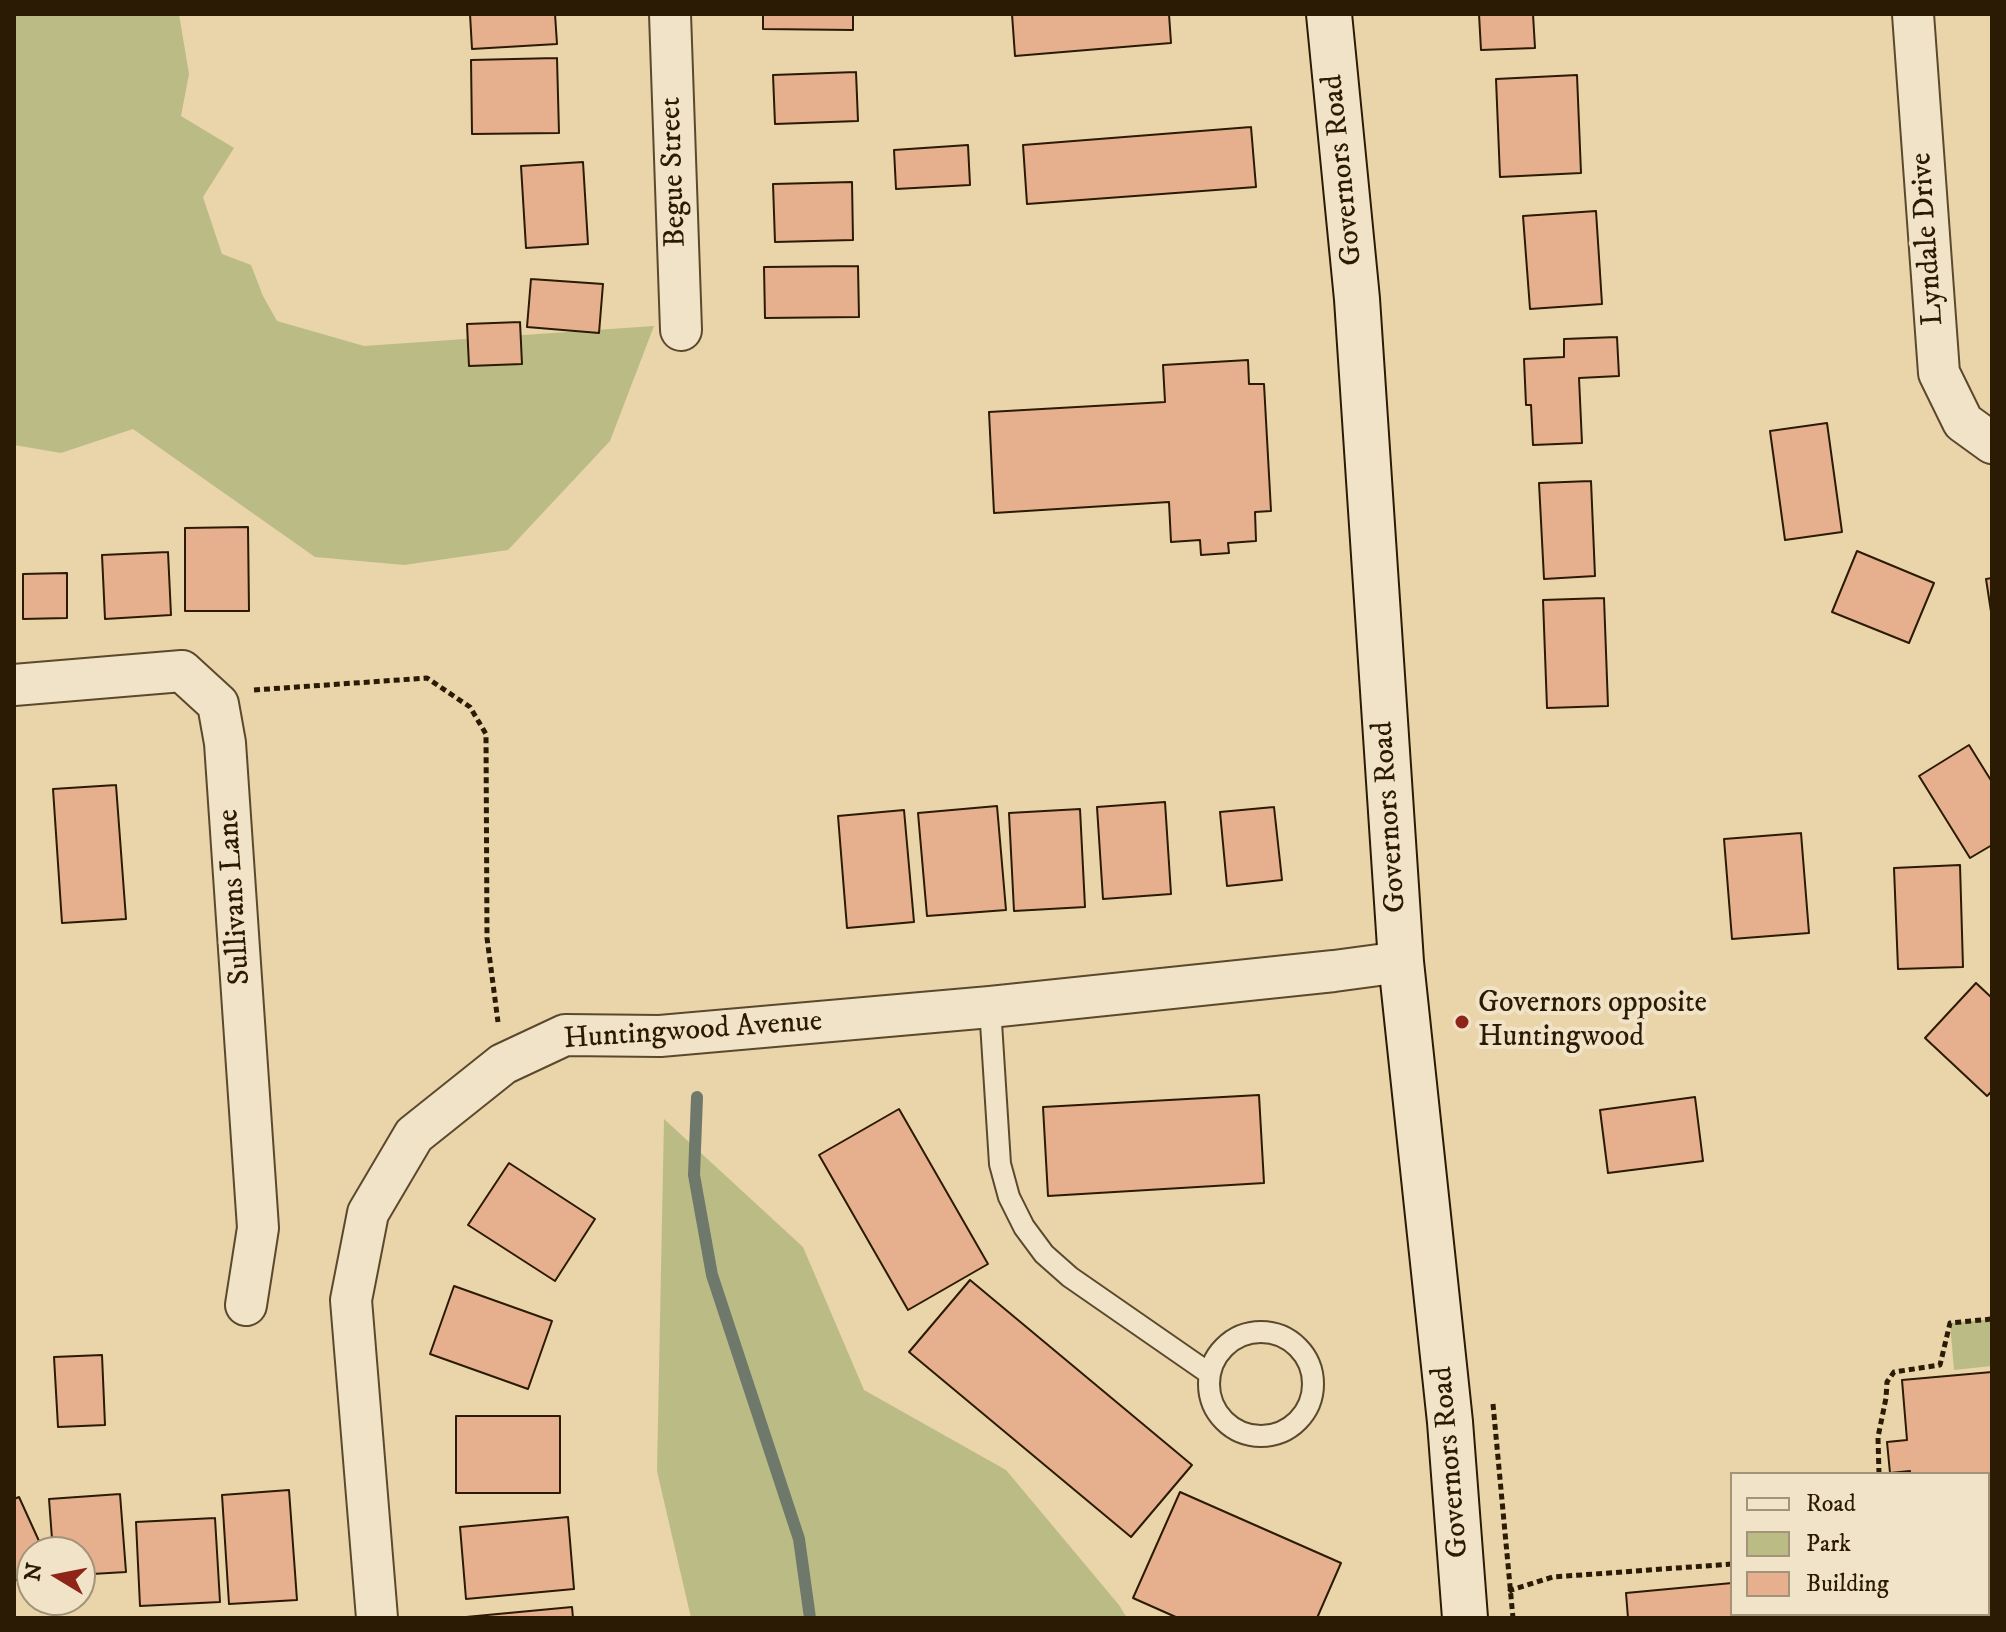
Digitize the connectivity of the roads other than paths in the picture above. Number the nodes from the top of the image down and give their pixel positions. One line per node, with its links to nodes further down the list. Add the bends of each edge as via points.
1 (670, 14): 4 (street, Begue Street)
2 (1329, 14): 7 (main road, Governors Road, via 1357,299)
3 (1913, 14): 5 (street, Lyndale Drive, via 1939,373 1963,422)
4 (681, 330)
5 (1992, 443)
6 (14, 685): 9 (street, Sullivans Lane, via 182,671 218,704 225,743 258,1228)
7 (1401, 962): 8 (street, Huntingwood Avenue); 12 (main road, Governors Road, via 1450,1422)
8 (990, 1007): 10 (lane, via 1000,1164 1024,1227 1070,1277); 11 (street, Huntingwood Avenue, via 660,1036 565,1035 503,1064 414,1135 368,1213 351,1300)
9 (246, 1305)
10 (1210, 1374): 10 (lane, via 1210,1399 1217,1414 1251,1436 1290,1428 1313,1395 1309,1362 1293,1343 1272,1333 1232,1341)
11 (377, 1618)
12 (1465, 1618)

